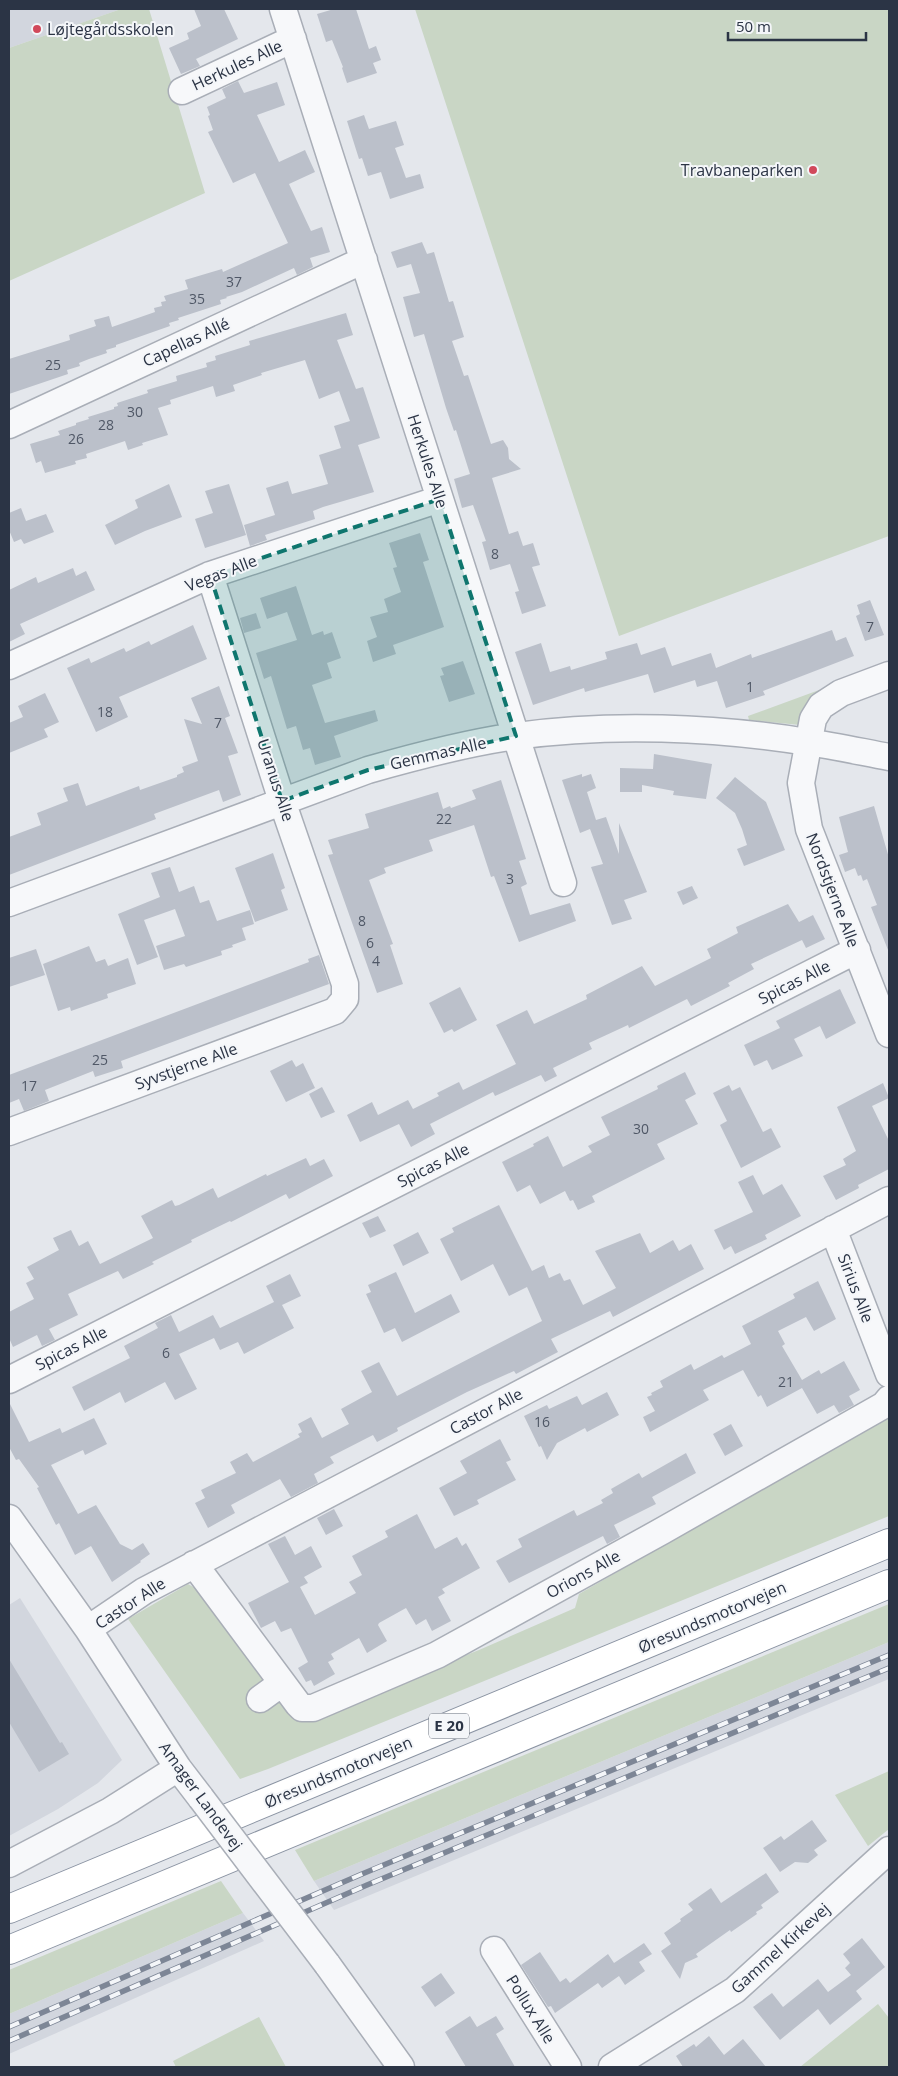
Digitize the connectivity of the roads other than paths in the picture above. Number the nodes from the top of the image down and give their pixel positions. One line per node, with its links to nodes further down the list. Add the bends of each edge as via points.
1 (283, 9): 2 (street, Herkules Alle)
2 (293, 39): 3 (street, Herkules Alle); 4 (street, Herkules Alle)
3 (182, 91)
4 (364, 260): 5 (street, Capellas Allé); 6 (street, Herkules Alle)
5 (9, 425)
6 (440, 499): 7 (street, Vegas Alle); 10 (street, Herkules Alle)
7 (210, 575): 8 (street, Vegas Alle); 13 (street, Uranus Alle)
8 (9, 666)
9 (889, 675): 11 (street, Nordstjerne Alle, via 840,693 821,706 813,719)
10 (516, 736): 11 (street, Gemmas Alle, via 622,728 716,731); 13 (street, Gemmas Alle, via 429,753); 14 (street, Herkules Alle)
11 (807, 742): 12 (street, Gemmas Alle); 16 (street, Nordstjerne Alle, via 801,783 809,829)
12 (889, 757)
13 (282, 800): 15 (street, Gemmas Alle); 17 (street, Uranus Alle)
14 (563, 882)
15 (9, 903)
16 (857, 950): 18 (street, Nordstjerne Alle); 23 (street, Spicas Alle)
17 (345, 984): 19 (street, Syvstjerne Alle, via 346,999 335,1011)
18 (889, 1034)
19 (9, 1132)
20 (889, 1200): 21 (street, Castor Alle)
21 (833, 1229): 22 (street, Sirius Alle); 27 (street, Castor Alle)
22 (889, 1374)
23 (9, 1380)
24 (886, 1402): 30 (street, Orions Alle, via 437,1655 313,1708 302,1708)
25 (9, 1518): 29 (street, Amager Landevej)
26 (889, 1543): 35 (highway, Øresundsmotorvejen / E 20)
27 (194, 1564): 29 (street, Castor Alle, via 144,1591); 30 (street, Orions Alle)
28 (889, 1584): 36 (highway, E 20)
29 (88, 1630): 32 (street, Amager Landevej)
30 (282, 1683): 31 (street)
31 (260, 1699)
32 (178, 1768): 34 (street, via 110,1811); 38 (street, Amager Landevej, bridge)
33 (889, 1850): 40 (street, Gammel Kirkevej, via 735,1990)
34 (9, 1864)
35 (9, 1909)
36 (9, 1950)
37 (494, 1950): 39 (street, Pollux Alle)
38 (401, 2067)
39 (568, 2067)
40 (612, 2067)

